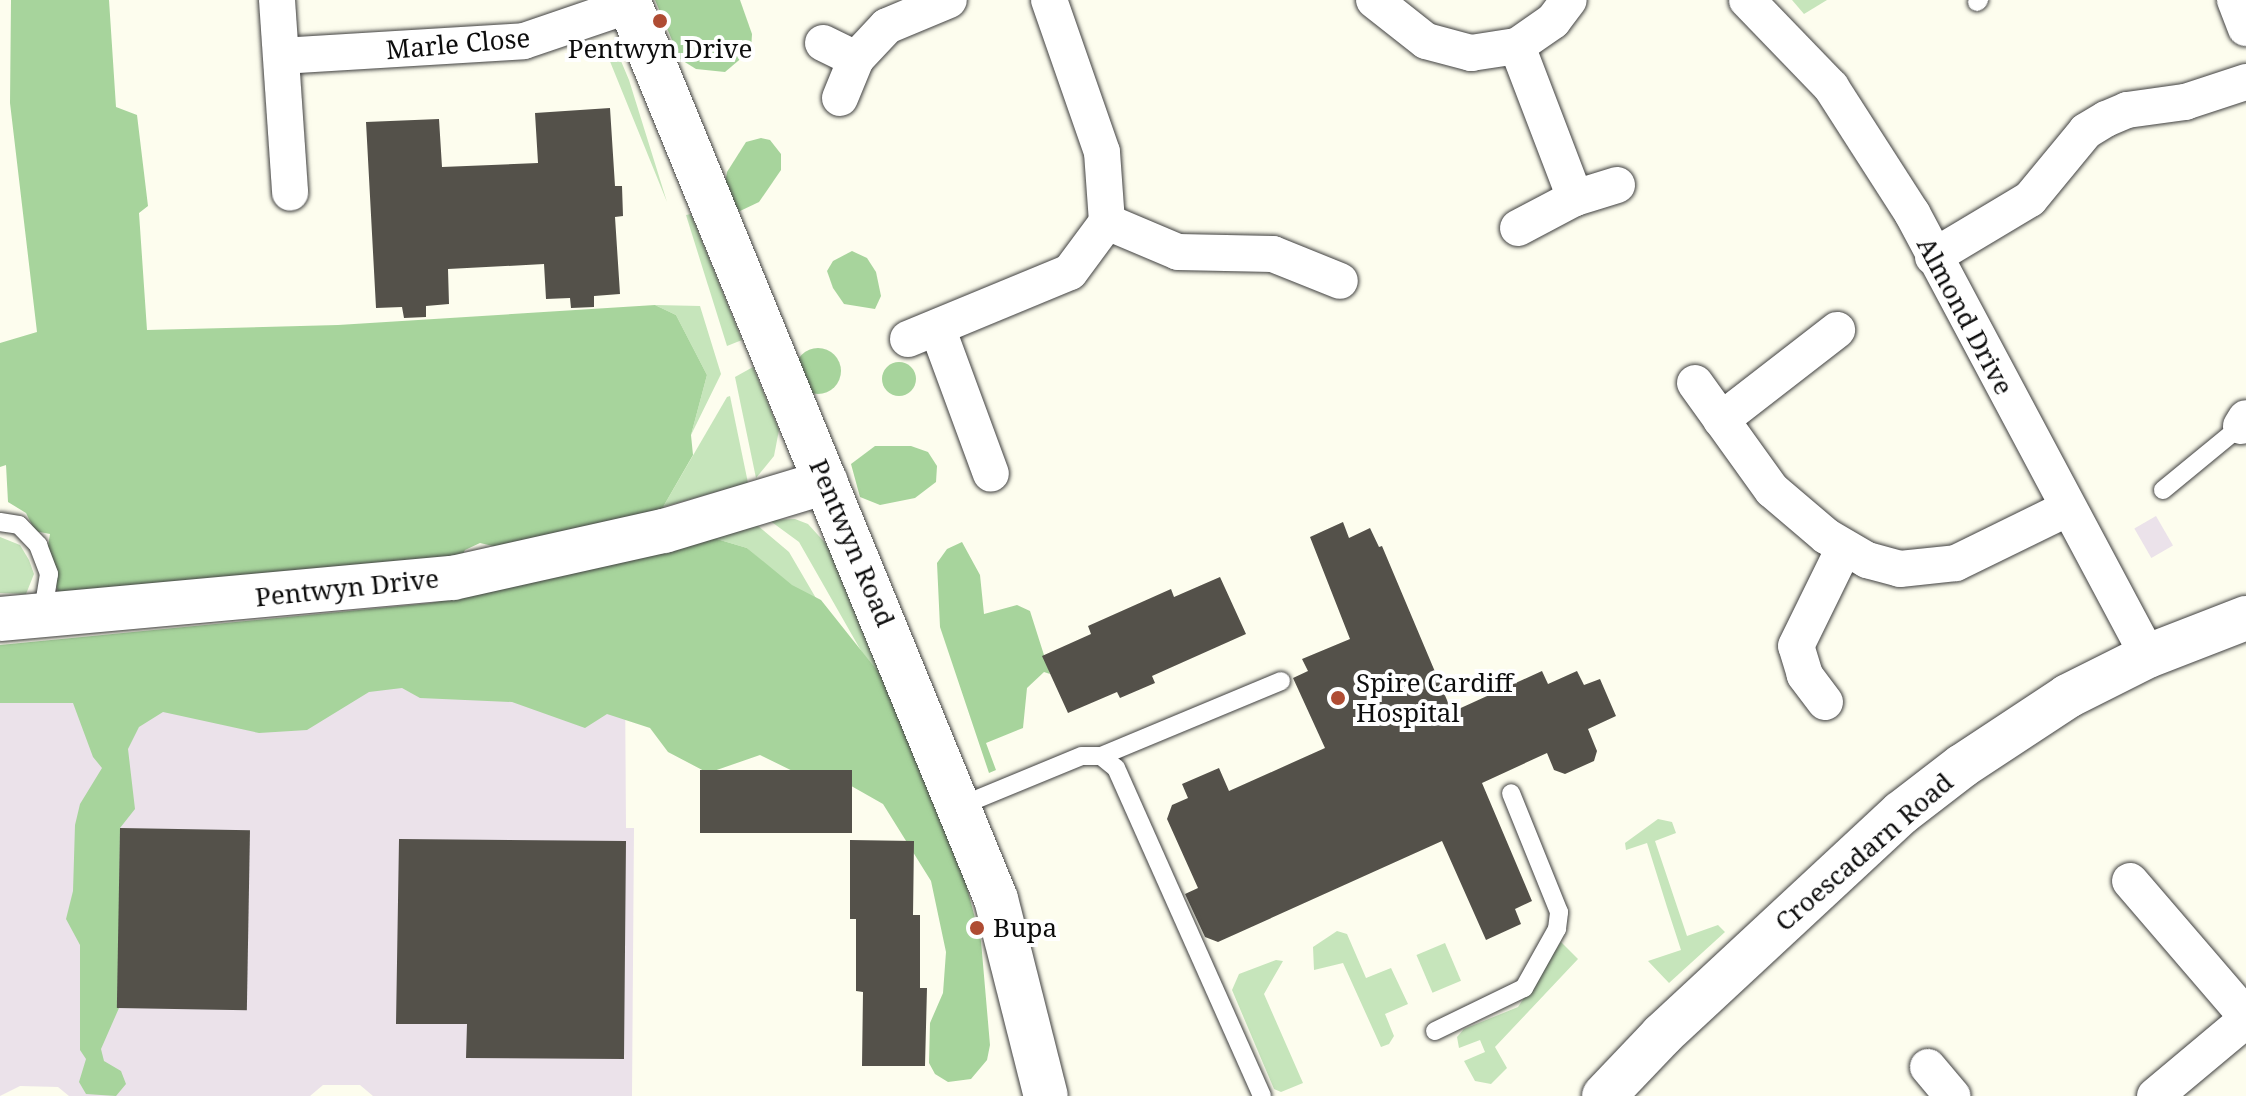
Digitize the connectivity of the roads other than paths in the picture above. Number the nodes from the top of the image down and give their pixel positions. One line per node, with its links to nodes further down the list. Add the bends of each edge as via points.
1 (277, 0): 12 (street)
2 (949, 0): 13 (street, via 887,26)
3 (1049, 0): 19 (street, via 1102,152)
4 (1374, 0): 11 (street, via 1426,41 1452,50)
5 (1569, 0): 11 (street, via 1553,21)
6 (1747, 0): 21 (street, Almond Drive, via 1831,87 1912,213)
7 (2235, 0): 9 (street)
8 (629, 3): 12 (street, Marle Close, via 524,41); 28 (street, Pentwyn Road)
9 (2246, 28)
10 (823, 43): 13 (street)
11 (1517, 46): 18 (street)
12 (281, 56): 17 (street)
13 (856, 59): 15 (street)
14 (2246, 82): 21 (street, via 2106,119 2086,131 2030,199)
15 (840, 98)
16 (1617, 185): 18 (street)
17 (290, 193)
18 (1575, 198): 20 (street)
19 (1107, 222): 22 (street, via 1178,252 1273,254); 27 (street, via 1070,272 923,334)
20 (1518, 228)
21 (1933, 257): 30 (street, Almond Drive)
22 (1340, 281)
23 (1837, 330): 25 (street)
24 (1695, 383): 25 (street)
25 (1721, 420): 32 (street, via 1772,490)
26 (2244, 422): 29 (lane)
27 (991, 474)
28 (826, 482): 34 (street, Pentwyn Drive, via 664,531 453,578); 40 (street, Pentwyn Road)
29 (2163, 490)
30 (2066, 509): 32 (street, via 1956,563 1900,569); 35 (street, Almond Drive)
31 (0, 522): 34 (lane, via 19,525 38,545 49,574)
32 (1844, 548): 37 (street, via 1796,646 1805,675)
33 (2246, 618): 35 (street, Croescadarn Road)
34 (21, 619)
35 (2148, 656): 47 (street, Croescadarn Road, via 2021,725 1901,813)
36 (1281, 681): 38 (lane)
37 (1825, 702)
38 (1101, 756): 40 (lane, via 1082,756); 46 (lane, via 1116,768)
39 (1511, 793): 43 (lane, via 1559,912 1557,929 1524,988)
40 (958, 807): 45 (street, Pentwyn Road, via 996,899)
41 (2130, 881): 42 (street)
42 (2246, 1018): 49 (street)
43 (1435, 1031)
44 (1928, 1067): 48 (street)
45 (1045, 1096)
46 (1262, 1096)
47 (1604, 1096)
48 (1952, 1096)
49 (2155, 1096)

